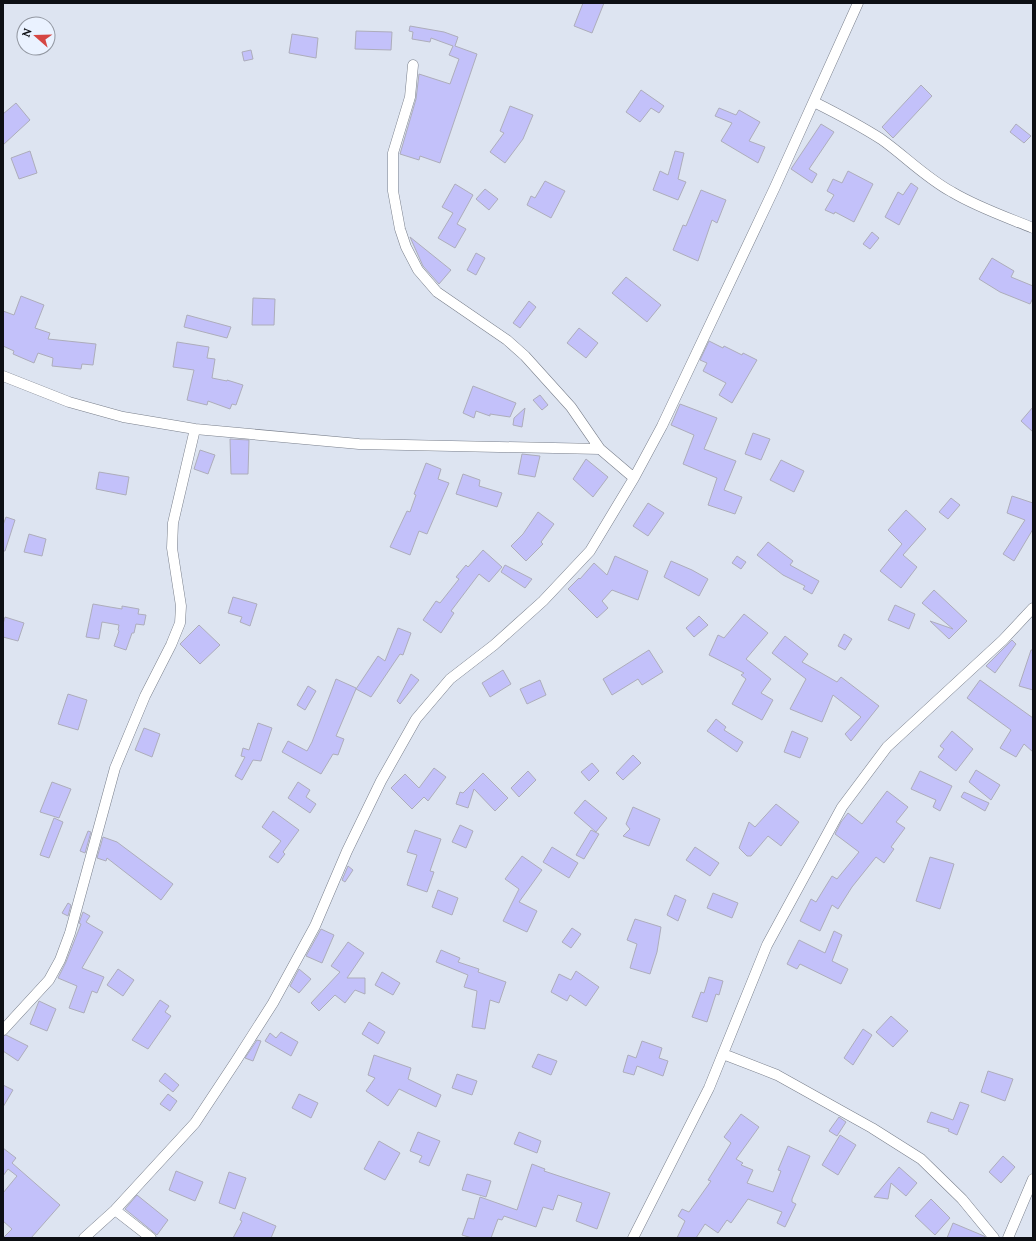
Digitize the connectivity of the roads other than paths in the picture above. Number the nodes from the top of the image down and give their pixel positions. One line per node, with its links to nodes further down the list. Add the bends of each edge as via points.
1 (858, 3): 3 (street)
2 (413, 66): 7 (street, via 410,97 393,153 393,191 406,247 418,270 437,292 507,340 544,375 571,407)
3 (814, 102): 4 (street, via 881,140 951,192); 8 (street, via 662,426)
4 (1033, 228)
5 (3, 376): 6 (street, via 76,404 123,417)
6 (195, 429): 7 (street, via 358,444); 10 (street, via 173,523 172,548 182,606 180,623 145,696 115,768 70,933 60,960 48,980)
7 (600, 449): 8 (street)
8 (634, 478): 13 (street, via 590,551 543,602 450,679 416,719 381,781 315,926 273,1003 195,1124)
9 (1033, 608): 11 (street, via 1003,640 887,747 842,807 766,945)
10 (3, 1030)
11 (723, 1054): 16 (street, via 709,1088); 17 (street, via 777,1075 872,1128 921,1159 953,1190)
12 (1033, 1179): 18 (street)
13 (116, 1210): 14 (street); 15 (street)
14 (84, 1238)
15 (151, 1238)
16 (633, 1238)
17 (994, 1238)
18 (1008, 1238)

